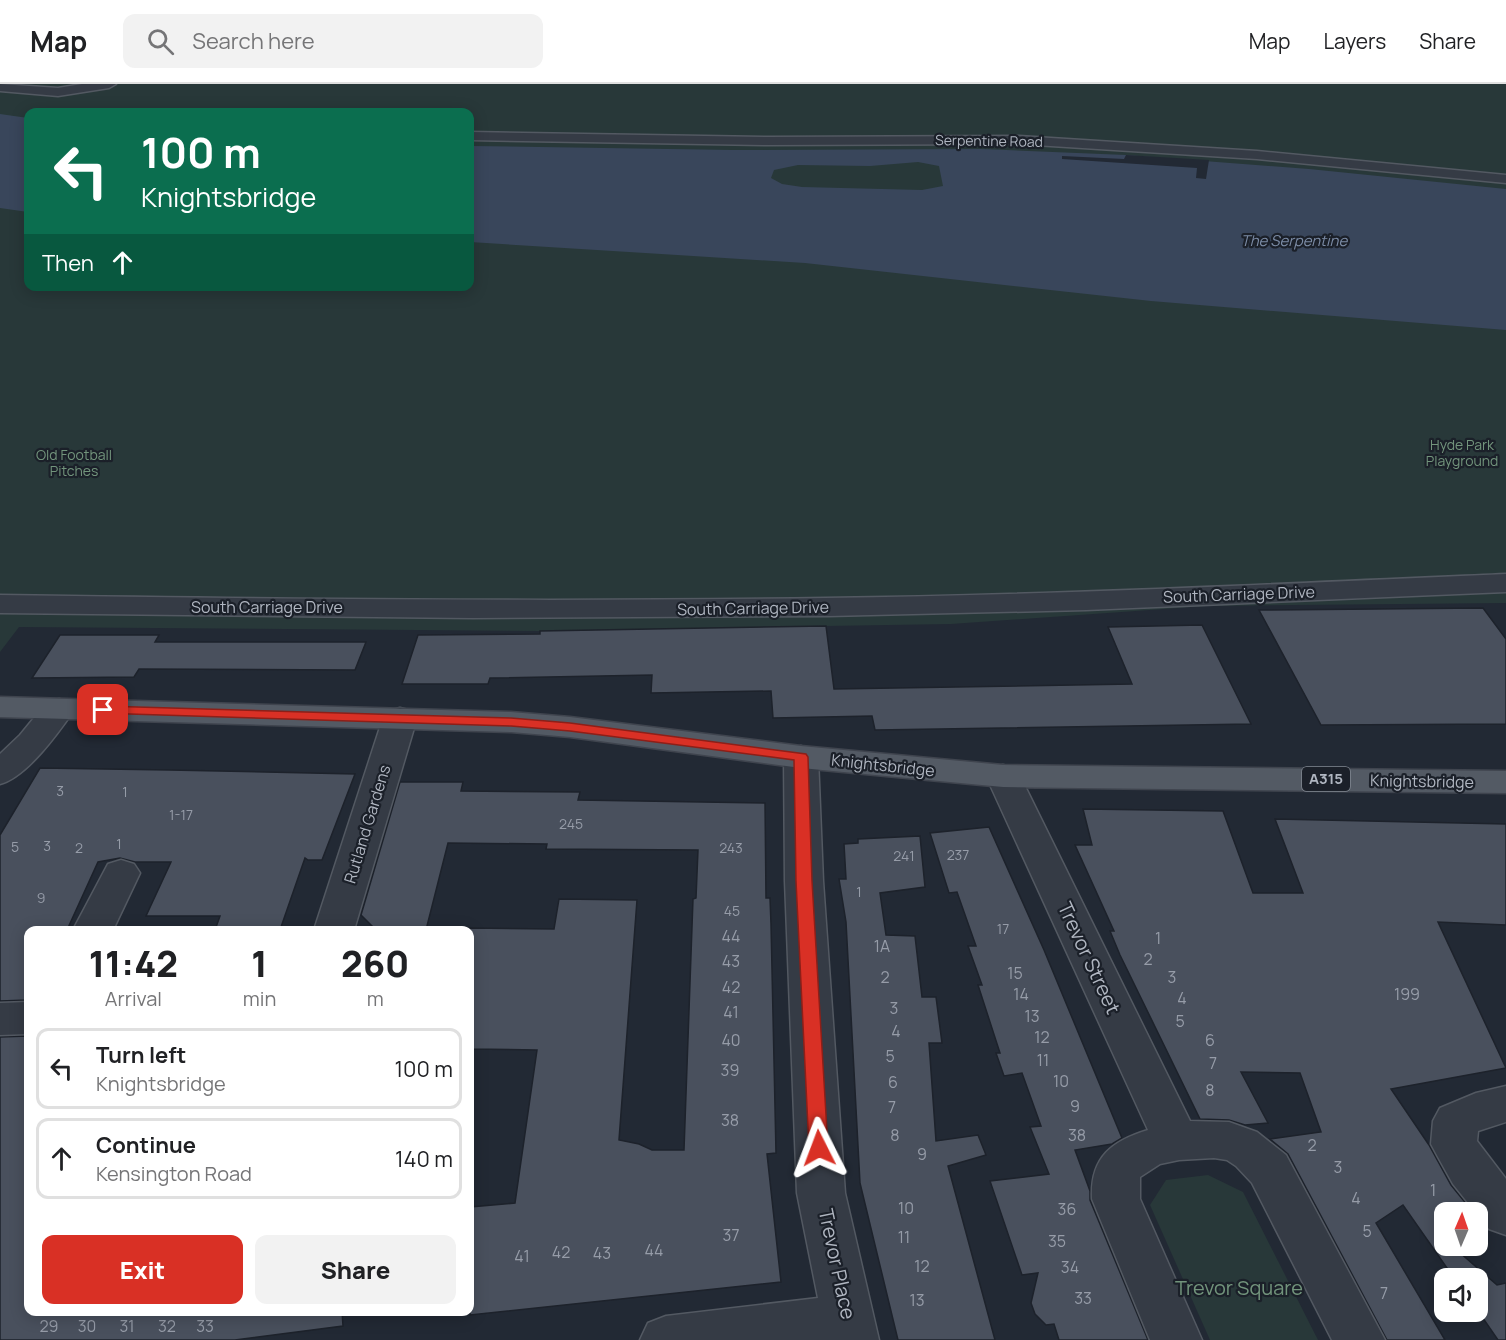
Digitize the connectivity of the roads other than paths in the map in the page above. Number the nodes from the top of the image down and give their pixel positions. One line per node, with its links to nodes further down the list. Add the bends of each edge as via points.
1 (109, 84): 2 (street, via 58,92)
2 (0, 87)
3 (474, 136): 4 (street, Serpentine Road, via 1019,140 1257,155)
4 (1506, 179)
5 (1506, 583): 6 (street, South Carriage Drive, via 851,607)
6 (0, 604)
7 (0, 707): 8 (main road, A315)
8 (59, 709): 9 (main road, Knightsbridge / A315); 11 (street)
9 (400, 718): 10 (main road, Knightsbridge / A315, via 570,727); 16 (street, Rutland Gardens)
10 (801, 757): 12 (main road, Knightsbridge / A315); 22 (street, Trevor Place, via 821,1193)
11 (0, 773)
12 (1003, 776): 13 (main road, Knightsbridge / A315); 20 (street, Trevor Street)
13 (1506, 782)
14 (121, 873): 15 (street)
15 (95, 926)
16 (335, 926)
17 (24, 1018): 18 (street)
18 (0, 1019)
19 (1506, 1104): 21 (street, via 1476,1111 1456,1121 1454,1144)
20 (1176, 1140): 24 (street, via 1129,1156 1115,1180 1116,1199); 25 (street, via 1240,1144 1269,1169)
21 (1506, 1214)
22 (851, 1329): 23 (street)
23 (666, 1340)
24 (1176, 1340)
25 (1359, 1340)

